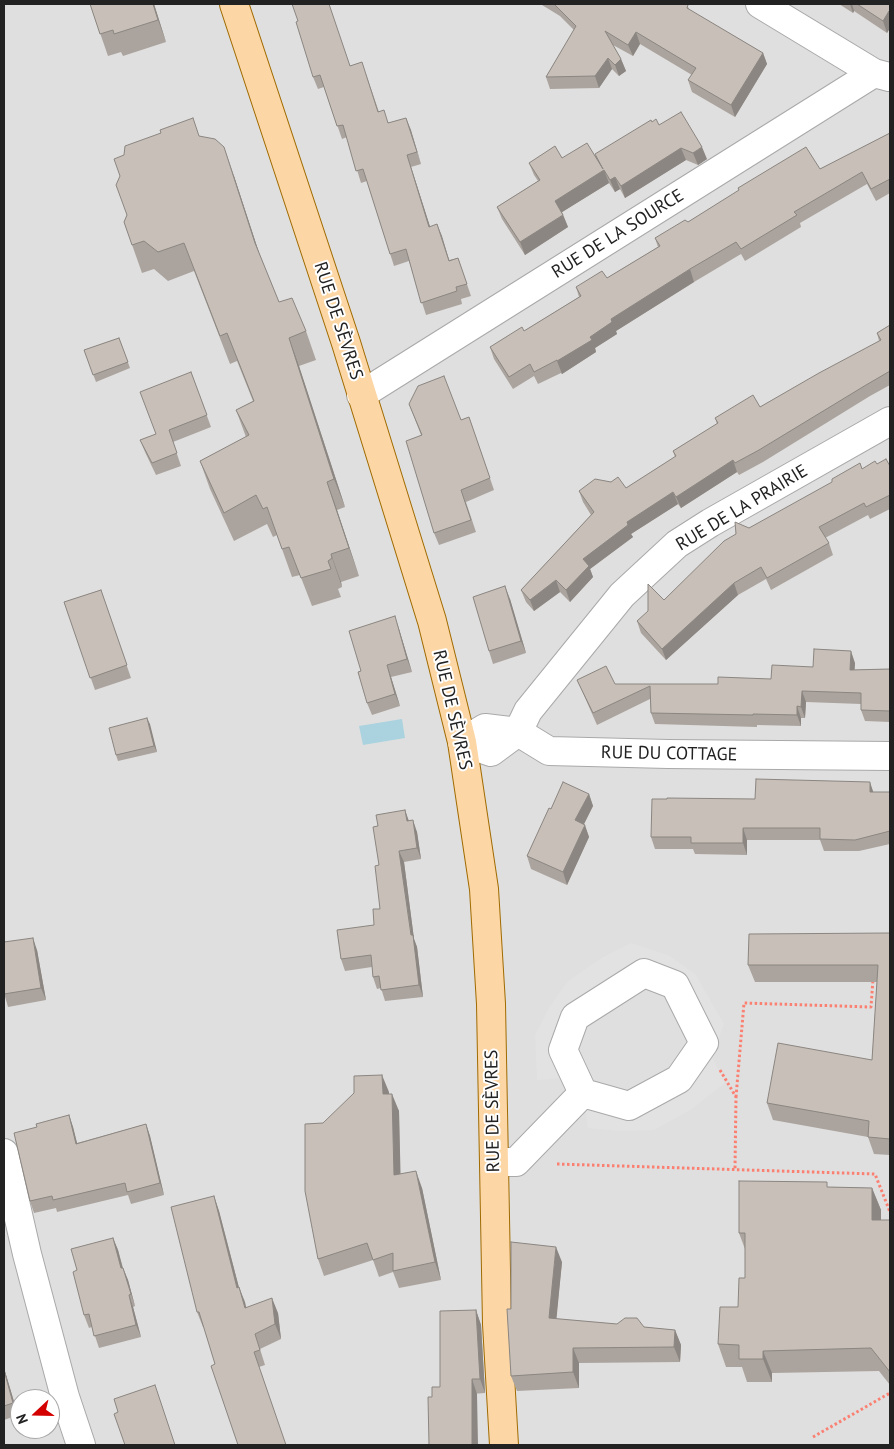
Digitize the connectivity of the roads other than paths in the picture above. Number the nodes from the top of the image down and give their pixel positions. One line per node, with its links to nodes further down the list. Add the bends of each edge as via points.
1 (234, 4): 4 (main road, RUE DE SÈVRES)
2 (760, 4): 3 (street)
3 (882, 75): 4 (street, RUE DE LA SOURCE)
4 (362, 394): 7 (main road, RUE DE SÈVRES, via 432,621)
5 (890, 422): 6 (street, RUE DE LA PRAIRIE, via 710,522 677,544 622,595 528,711)
6 (518, 732): 7 (street, via 491,752); 8 (street, RUE DU COTTAGE, via 549,751)
7 (462, 742): 11 (main road, RUE DE SÈVRES, via 484,889)
8 (890, 756)
9 (583, 1093): 9 (street, via 629,1106 679,1079 704,1044 675,985 644,973 575,1017 563,1050); 11 (street)
10 (4, 1153): 12 (street, via 27,1254)
11 (505, 1162): 13 (main road, RUE DE SÈVRES, via 497,1324)
12 (81, 1445)
13 (504, 1445)

